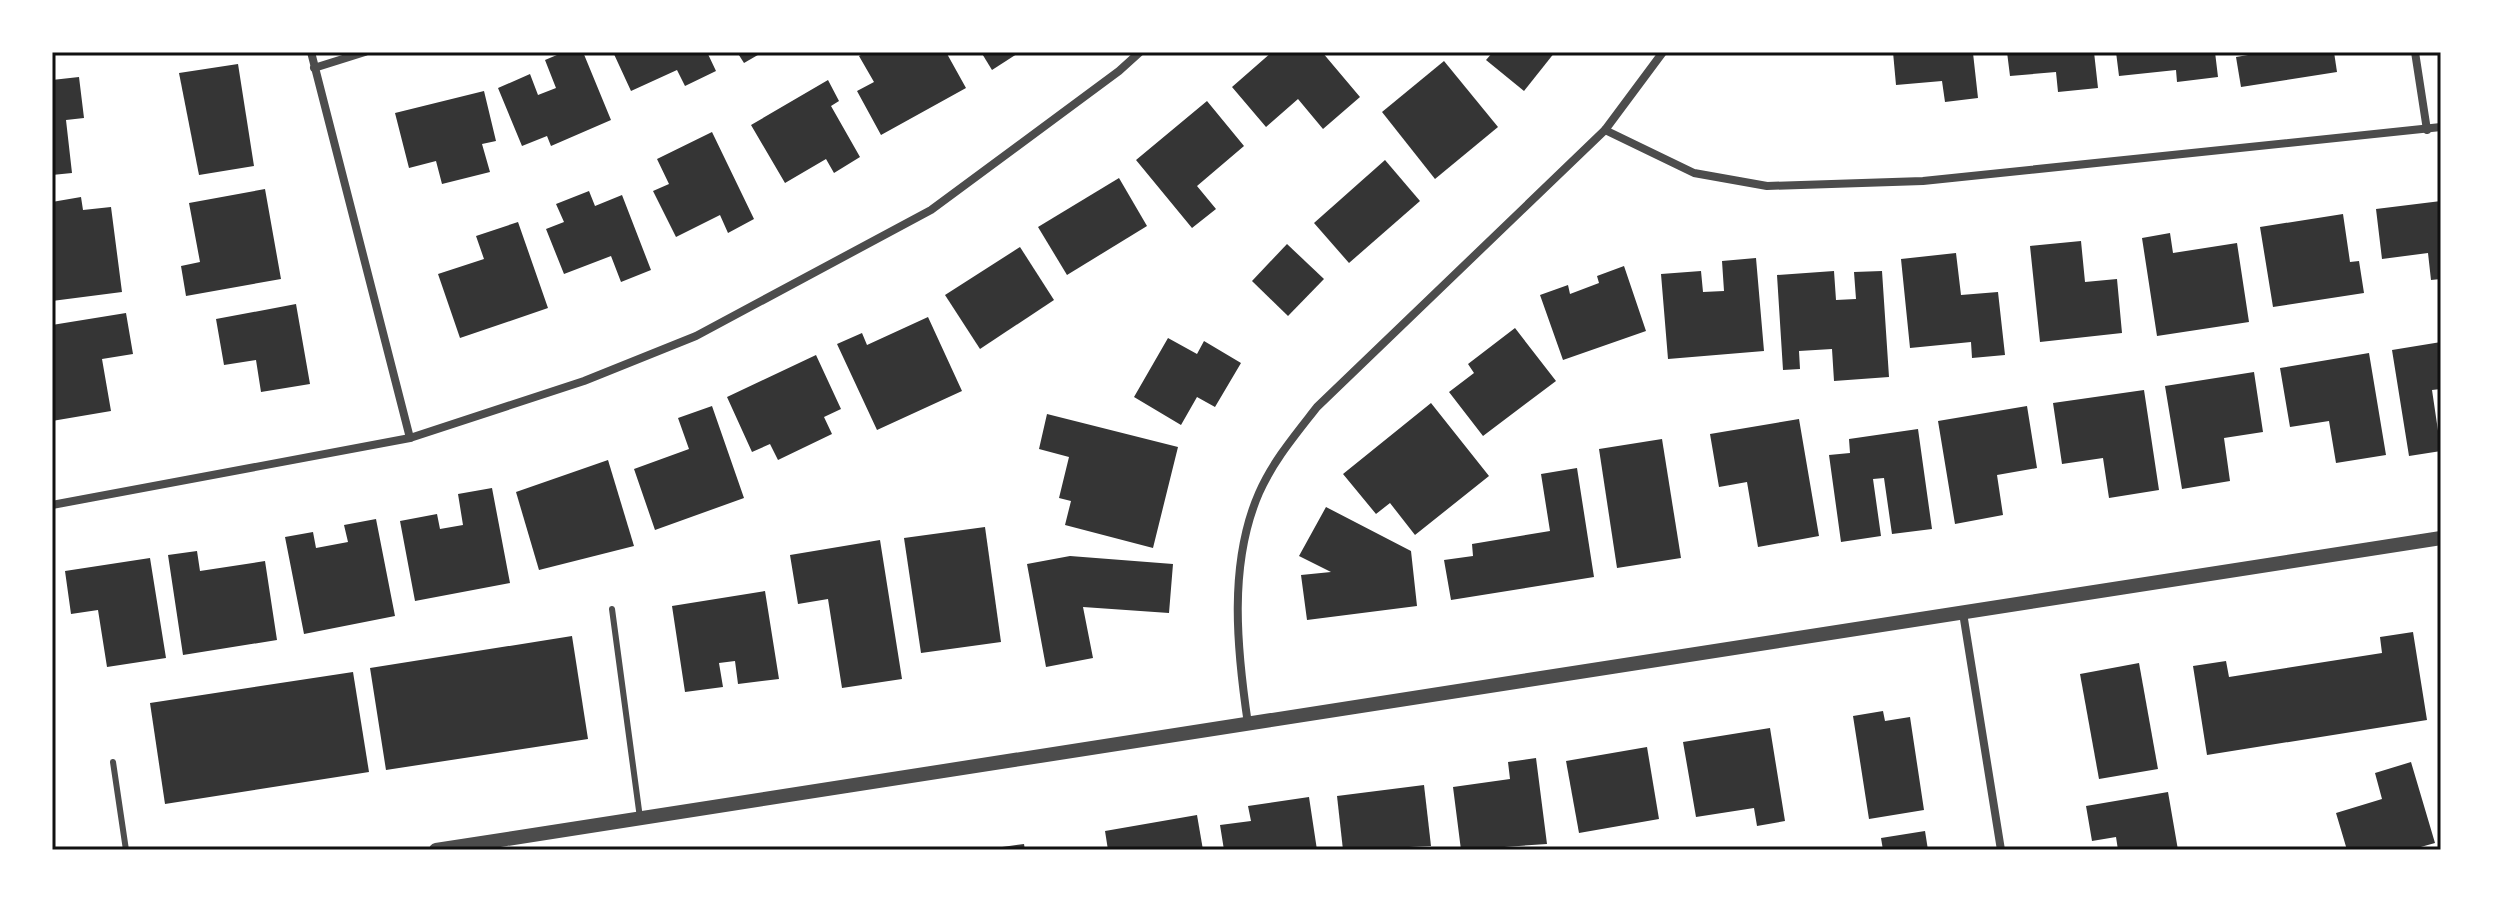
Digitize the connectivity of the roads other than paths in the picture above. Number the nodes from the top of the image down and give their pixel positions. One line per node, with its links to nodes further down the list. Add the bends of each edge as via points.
1 (311, 52): 6 (street)
2 (365, 52): 6 (street)
3 (1140, 52): 10 (street, via 931,210 696,336 584,381)
4 (1663, 52): 8 (street)
5 (2415, 52): 9 (street)
6 (314, 68): 10 (street)
7 (2441, 127): 9 (street)
8 (1605, 130): 9 (street, via 1694,173 1767,186 1923,181); 15 (street, via 1317,407 1283,450 1259,493 1242,547 1240,672)
9 (2427, 130)
10 (410, 438): 11 (street)
11 (52, 505)
12 (2441, 538): 14 (street)
13 (612, 609): 17 (lane)
14 (1963, 613): 15 (street); 20 (street)
15 (1248, 724): 17 (street)
16 (113, 762): 18 (lane)
17 (640, 818): 19 (street)
18 (126, 850)
19 (436, 850)
20 (2001, 850)

